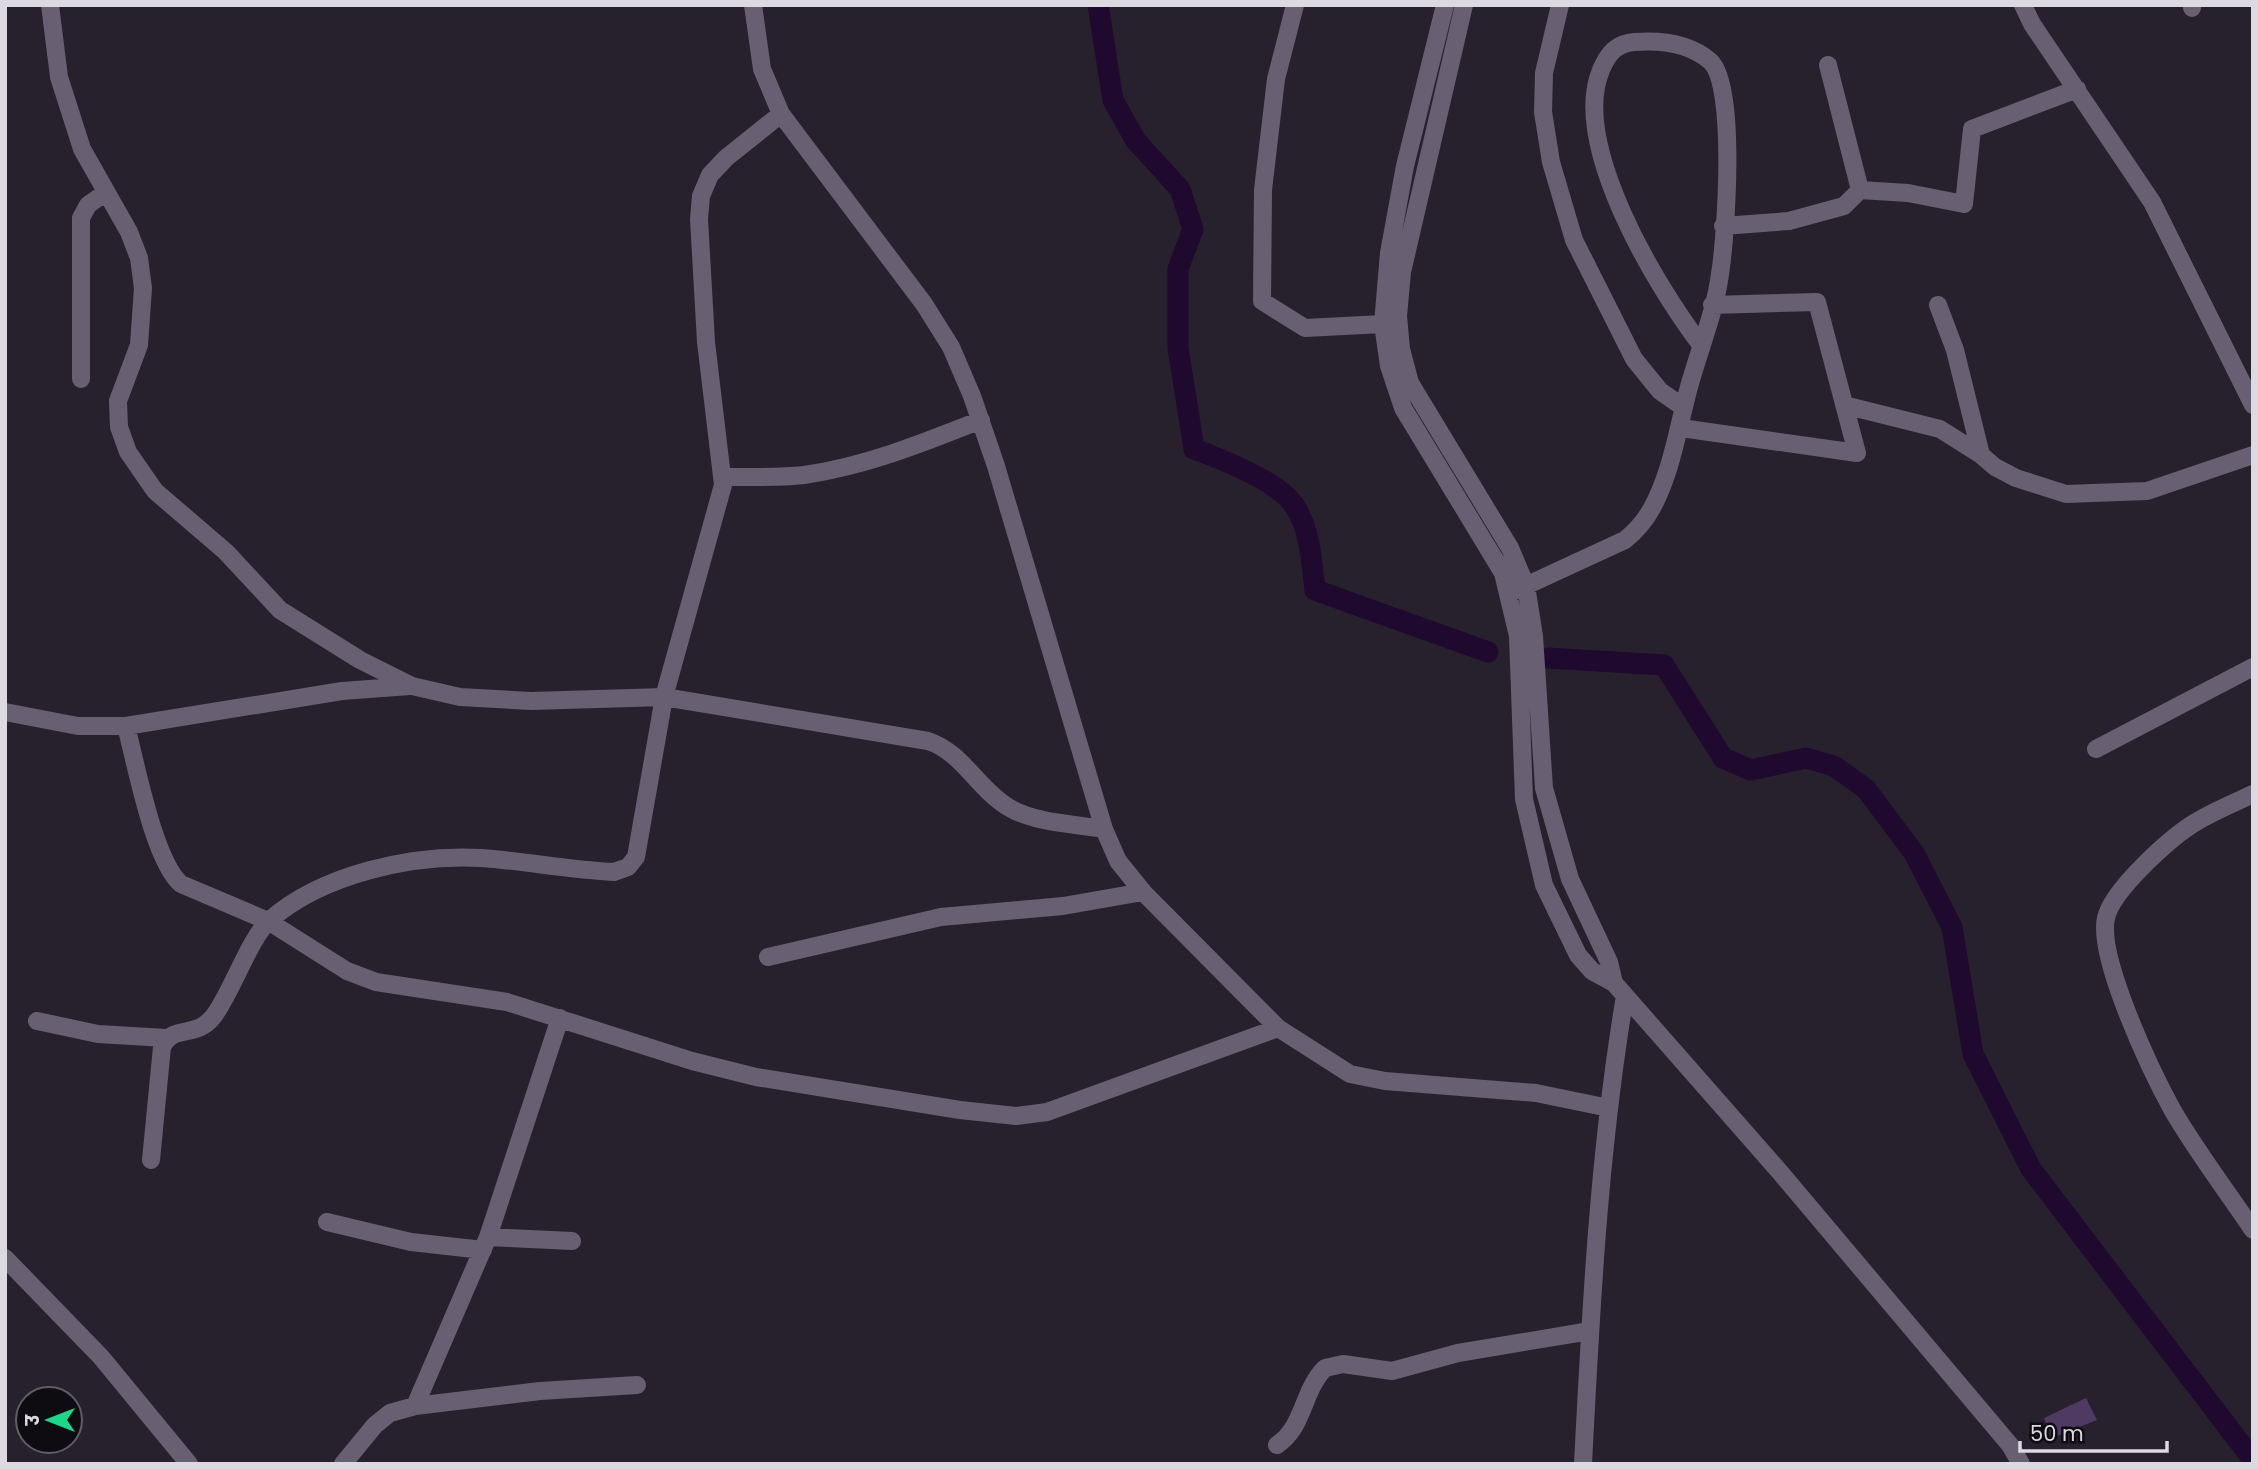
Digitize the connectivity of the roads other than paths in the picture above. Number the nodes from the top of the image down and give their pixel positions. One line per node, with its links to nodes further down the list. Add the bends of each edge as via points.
1 (50, 5): 12 (street, via 59,77 82,149)
2 (753, 5): 10 (street, via 762,69)
3 (1295, 5): 16 (street, via 1276,79 1266,166 1262,301 1305,328)
4 (1446, 5): 16 (street, via 1405,166 1389,253)
5 (1464, 5): 27 (street, via 1402,272 1401,348 1410,383 1510,548)
6 (1560, 5): 21 (street, via 1544,73 1543,112 1551,162 1574,240 1634,359 1660,391)
7 (2023, 5): 9 (street)
8 (1828, 65): 11 (street)
9 (2077, 89): 11 (street, via 1972,129 1964,204); 19 (street, via 2152,202)
10 (781, 114): 22 (street, via 924,304 951,347); 26 (street, via 726,158 710,175 701,196 706,342)
11 (1860, 190): 13 (street, via 1844,206 1789,221)
12 (105, 193): 18 (street, via 88,205 81,218); 30 (street, via 129,232 143,288 139,345 118,401 119,427 128,453 155,491 226,552 280,610)
13 (1723, 226): 14 (street, via 1720,275); 17 (street, via 1728,142 1723,80 1713,64 1683,45 1644,41 1616,47 1599,75 1596,139 1616,197 1650,265)
14 (1712, 305): 17 (street); 20 (street, via 1817,302)
15 (1938, 305): 24 (street, via 1955,350)
16 (1383, 324): 28 (street, via 1389,366 1403,408 1482,534 1503,573)
17 (1701, 345): 21 (street)
18 (81, 379)
19 (2253, 404)
20 (1844, 405): 23 (street, via 1857,453); 24 (street, via 1940,429)
21 (1684, 407): 23 (street)
22 (981, 420): 26 (street, via 901,452 829,470 782,477); 36 (street)
23 (1681, 428): 27 (street, via 1653,508 1638,530)
24 (1981, 455): 25 (street, via 2016,478 2066,494 2104,495 2173,485)
25 (2253, 455)
26 (722, 477): 31 (street)
27 (1526, 586): 28 (street); 40 (street, via 1534,636 1544,788 1570,879)
28 (1508, 594): 40 (street, via 1518,636 1524,799 1544,885 1578,955 1592,971)
29 (2253, 667): 34 (street)
30 (412, 686): 31 (street, via 460,697 531,701); 33 (street, via 342,691)
31 (664, 697): 36 (street, via 928,741 951,752 1009,808 1027,816); 38 (street, via 636,858 628,867 595,871 478,858 381,866 311,893)
32 (5, 712): 33 (street, via 78,726)
33 (125, 726): 38 (street, via 159,847 173,878)
34 (2096, 749)
35 (2253, 794): 48 (street, via 2194,823 2140,871 2115,898 2106,917 2105,939 2117,989 2173,1110)
36 (1104, 829): 37 (street, via 1118,861)
37 (1143, 892): 39 (street, via 1063,906 941,917); 43 (street)
38 (268, 921): 41 (street, via 347,971 376,982 466,993); 44 (street, via 213,1016 191,1033 173,1033)
39 (768, 957)
40 (1620, 989): 45 (street); 59 (street, via 1779,1171 2010,1445)
41 (560, 1018): 43 (street, via 680,1058 756,1077 1016,1116 1047,1112); 50 (street)
42 (37, 1021): 44 (street, via 98,1034)
43 (1279, 1028): 45 (street, via 1350,1074 1536,1093)
44 (166, 1038): 46 (street)
45 (1609, 1108): 52 (street)
46 (151, 1160)
47 (327, 1222): 50 (street, via 411,1242)
48 (2253, 1230)
49 (572, 1241): 50 (street)
50 (485, 1243): 54 (street)
51 (5, 1258): 56 (street, via 101,1357)
52 (1590, 1331): 55 (street, via 1458,1353 1392,1371 1343,1364 1325,1368 1311,1386 1293,1432); 58 (street)
53 (637, 1385): 54 (street)
54 (415, 1406): 57 (street, via 390,1413 375,1425)
55 (1277, 1445)
56 (189, 1464)
57 (343, 1464)
58 (1583, 1464)
59 (2021, 1464)

